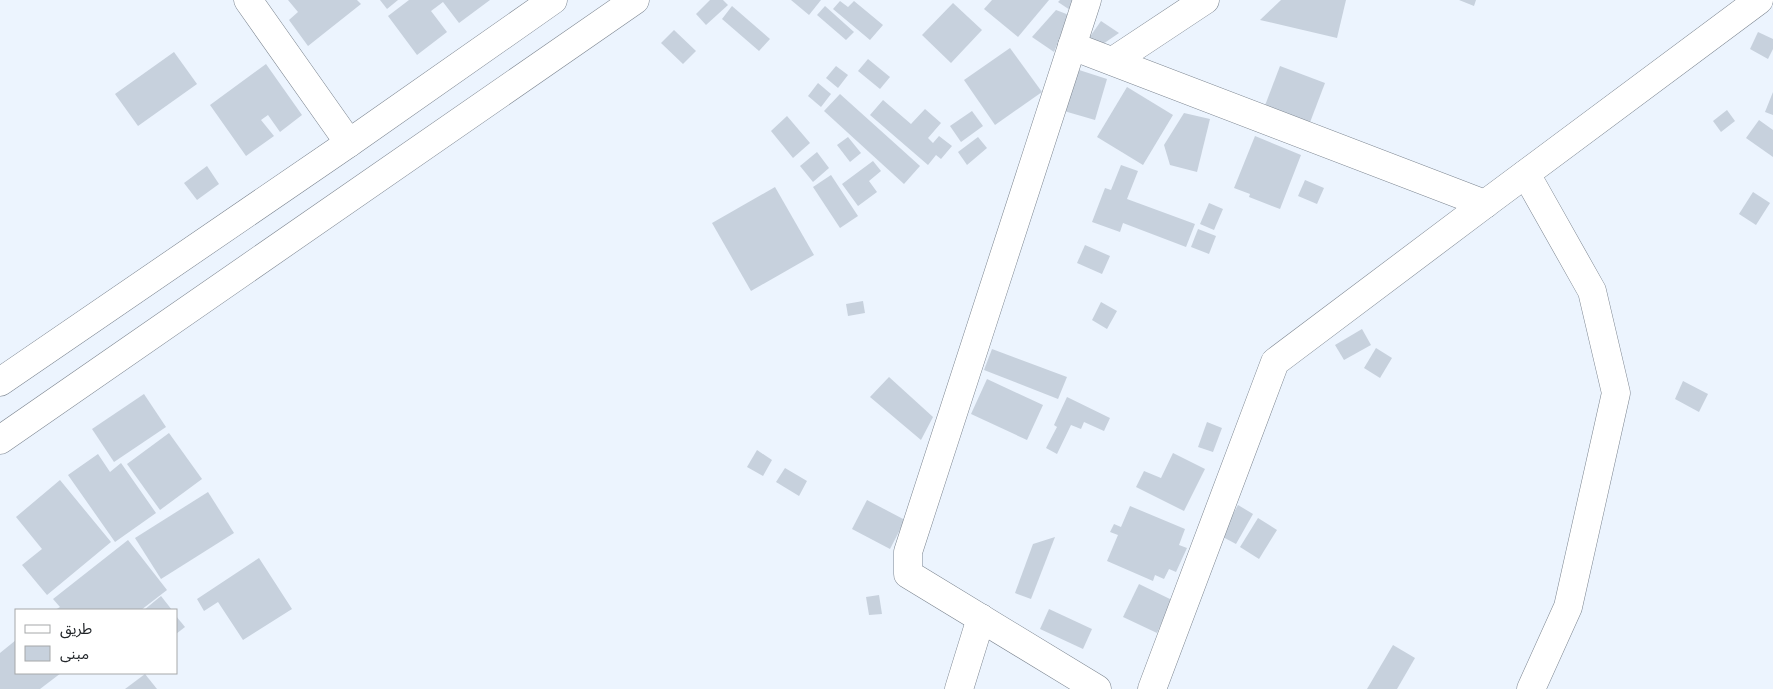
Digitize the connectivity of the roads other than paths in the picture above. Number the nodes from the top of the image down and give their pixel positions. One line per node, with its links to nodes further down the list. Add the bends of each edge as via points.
1 (248, 0): 9 (street)
2 (554, 0): 9 (street)
3 (635, 0): 13 (street)
4 (1087, 0): 7 (street)
5 (1204, 0): 8 (street)
6 (1759, 0): 10 (street)
7 (1072, 46): 8 (street); 14 (street, via 908,552 908,574)
8 (1113, 61): 11 (street)
9 (349, 143): 12 (street)
10 (1526, 174): 11 (street); 18 (street, via 1592,291 1616,393 1568,607)
11 (1485, 204): 17 (street, via 1275,362)
12 (0, 382)
13 (0, 440)
14 (981, 618): 15 (street); 16 (street)
15 (959, 689)
16 (1097, 689)
17 (1152, 689)
18 (1531, 689)

